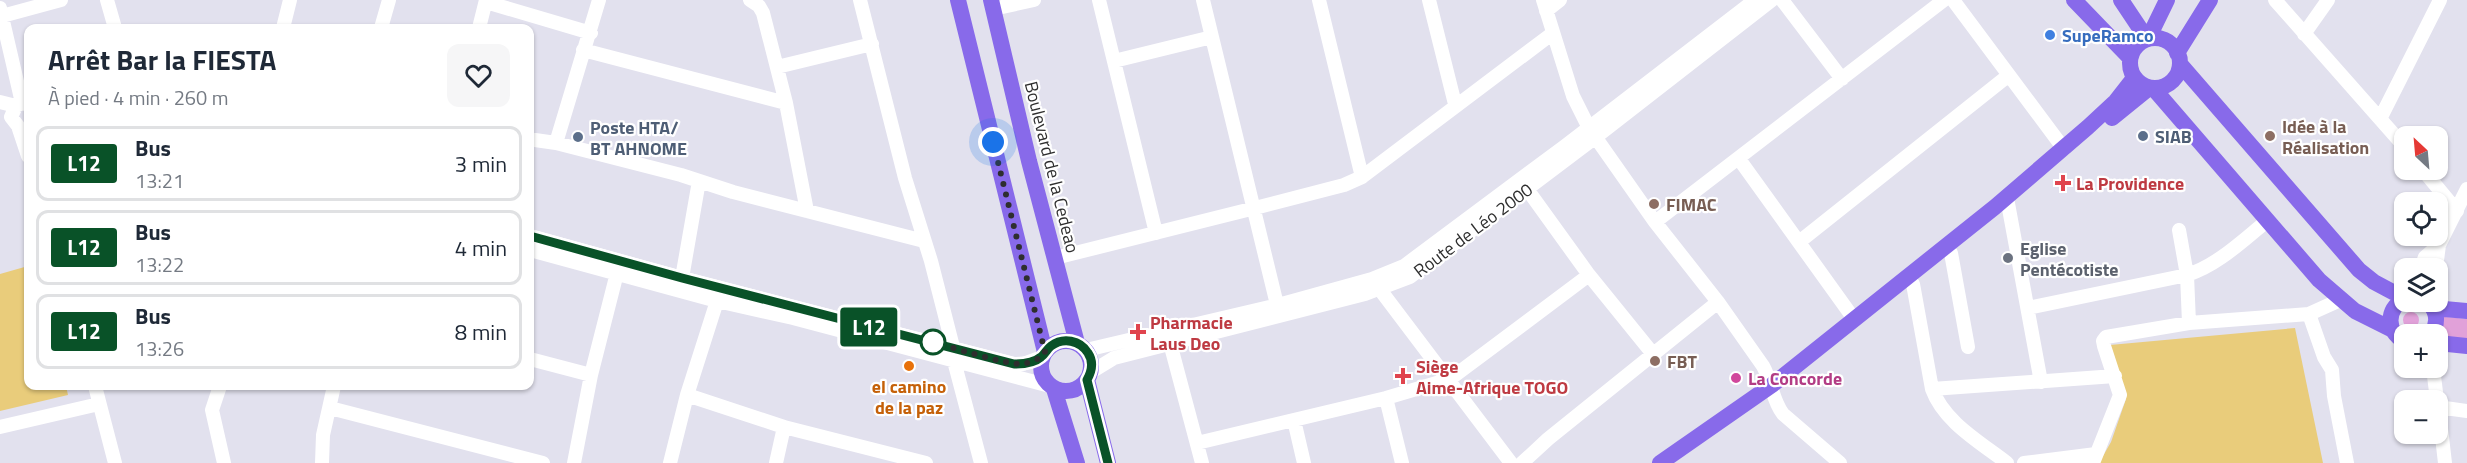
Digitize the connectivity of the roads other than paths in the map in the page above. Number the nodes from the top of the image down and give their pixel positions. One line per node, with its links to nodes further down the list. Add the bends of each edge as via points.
1 (61, 0): 30 (street)
2 (107, 0): 31 (street)
3 (290, 0): 32 (street)
4 (389, 0): 33 (street)
5 (599, 0): 35 (street)
6 (750, 0): 45 (street, via 763,13)
7 (860, 0): 40 (street)
8 (957, 0): 110 (main road)
9 (1034, 0): 28 (street)
10 (1099, 0): 44 (street)
11 (1203, 0): 38 (street)
12 (1319, 0): 62 (street)
13 (1429, 0): 52 (street)
14 (1560, 0): 29 (street)
15 (1755, 0): 55 (street, Route de Léo 2000)
16 (1772, 0): 55 (street, Route de Léo 2000)
17 (1782, 0): 48 (street)
18 (1944, 0): 48 (street)
19 (1953, 0): 46 (street)
20 (2074, 0): 42 (main road)
21 (2121, 0): 39 (main road)
22 (2167, 0): 39 (main road)
23 (2210, 0): 43 (main road)
24 (2275, 0): 37 (street)
25 (2328, 0): 37 (street)
26 (2440, 0): 54 (street)
27 (486, 1): 34 (street); 35 (street)
28 (992, 5): 82 (main road, Boulevard de la Cedeao)
29 (1545, 6): 36 (street)
30 (1, 12): 53 (street, via 14,47)
31 (114, 24)
32 (284, 24)
33 (382, 24)
34 (479, 24)
35 (591, 33): 41 (street)
36 (1553, 33): 52 (street); 55 (street, via 1573,96)
37 (2304, 34): 54 (street)
38 (1212, 37): 44 (street); 68 (street)
39 (2148, 38): 42 (main road, via 2134,49); 43 (main road, via 2168,42)
40 (872, 44): 45 (street); 77 (street, via 902,170)
41 (583, 50): 51 (street); 59 (street)
42 (2130, 58): 47 (main road)
43 (2179, 58): 49 (main road, via 2178,72 2169,84); 90 (main road, via 2360,270)
44 (1114, 61): 75 (street)
45 (777, 67): 51 (street)
46 (2009, 75): 60 (street); 78 (street)
47 (2134, 78): 49 (main road); 60 (main road, via 2116,101)
48 (1842, 79): 61 (street)
49 (2151, 88): 67 (main road); 71 (main road)
50 (0, 102): 53 (street)
51 (786, 103): 69 (street)
52 (1455, 104): 62 (street)
53 (19, 112): 57 (street)
54 (2380, 118): 56 (street)
55 (1592, 133): 65 (street, Route de Léo 2000); 72 (street); 88 (street, Route de Léo 2000)
56 (2394, 134)
57 (24, 136)
58 (535, 140): 59 (street)
59 (556, 143): 64 (street)
60 (2064, 149): 67 (main road)
61 (1738, 159): 72 (street); 78 (street)
62 (1362, 177): 68 (street)
63 (2431, 180): 70 (street)
64 (699, 182): 69 (street); 87 (street)
65 (1527, 189): 85 (street); 88 (street, Route de Léo 2000, via 1410,277)
66 (2466, 193): 70 (street)
67 (2008, 202): 81 (main road); 95 (street); 100 (main road)
68 (1255, 208): 75 (street); 97 (street)
69 (807, 211): 77 (street)
70 (2457, 211): 73 (street)
71 (2267, 221): 86 (street, via 2229,252); 91 (main road)
72 (1655, 222): 93 (street)
73 (2448, 228)
74 (2179, 230): 86 (street)
75 (1156, 233): 82 (street)
76 (534, 237): 87 (street)
77 (924, 241): 109 (street)
78 (1799, 242): 100 (street)
79 (2438, 246): 83 (street)
80 (534, 251): 84 (street)
81 (1951, 253): 89 (main road); 108 (street)
82 (1054, 258): 106 (main road, Boulevard de la Cedeao)
83 (2425, 258)
84 (617, 273): 92 (street); 113 (street)
85 (1589, 275): 111 (street); 116 (street)
86 (2187, 275): 95 (street); 101 (street)
87 (682, 278): 109 (street)
88 (1376, 284): 97 (street, Route de Léo 2000); 116 (street)
89 (1913, 284): 119 (street); 123 (main road)
90 (2394, 293)
91 (2340, 300): 99 (street); 103 (main road)
92 (717, 301): 109 (street); 124 (street)
93 (1718, 302): 111 (street); 123 (street, via 1763,366)
94 (2448, 307): 98 (main road)
95 (2028, 308): 117 (street)
96 (2394, 308): 102 (main road, via 2391,315)
97 (1279, 310): 104 (street, Route de Léo 2000); 106 (street, Route de Léo 2000)
98 (2467, 311)
99 (2309, 314): 101 (street); 157 (street, via 2332,370)
100 (1854, 319): 123 (main road)
101 (2189, 323): 115 (street, via 2106,337 2104,346)
102 (2394, 324)
103 (2394, 333)
104 (1170, 343): 114 (street, Route de Léo 2000, via 1114,358); 133 (street)
105 (2448, 344): 107 (main road)
106 (1082, 346): 110 (main road, via 1059,341); 114 (main road, via 1090,357)
107 (2467, 346)
108 (1968, 347)
109 (954, 354): 110 (street, via 1023,364); 118 (street); 144 (street)
110 (1044, 354): 118 (main road, via 1041,373)
111 (1653, 354): 151 (street)
112 (534, 360): 113 (street)
113 (591, 375): 140 (street)
114 (1089, 376): 118 (main road, via 1076,390); 146 (main road)
115 (2115, 376): 117 (street); 135 (street, via 2121,395)
116 (1450, 379): 125 (street); 150 (street)
117 (2041, 382): 119 (street)
118 (1052, 387): 145 (main road)
119 (1932, 389): 155 (street, via 1938,405 1949,417)
120 (98, 390): 126 (street)
121 (219, 390): 137 (street, via 212,410)
122 (333, 390): 127 (street)
123 (1773, 391): 152 (main road); 153 (main road); 154 (street, via 1783,414)
124 (687, 395): 132 (street); 141 (street)
125 (1386, 398): 130 (street); 149 (street)
126 (99, 404): 131 (street); 136 (street)
127 (330, 408): 138 (street, via 322,435); 139 (street)
128 (2448, 408): 129 (street)
129 (2467, 411)
130 (1294, 420): 133 (street); 148 (street)
131 (0, 427)
132 (784, 427): 142 (street); 143 (street)
133 (1197, 443): 147 (street)
134 (2443, 444): 158 (street)
135 (2095, 459): 156 (street)
136 (115, 463)
137 (224, 463)
138 (322, 463)
139 (543, 463)
140 (574, 463)
141 (670, 463)
142 (776, 463)
143 (926, 463)
144 (981, 463)
145 (1077, 463)
146 (1108, 463)
147 (1202, 463)
148 (1304, 463)
149 (1402, 463)
150 (1511, 463)
151 (1522, 463)
152 (1660, 463)
153 (1680, 463)
154 (1840, 463)
155 (2007, 463)
156 (2024, 463)
157 (2347, 463)
158 (2445, 463)

